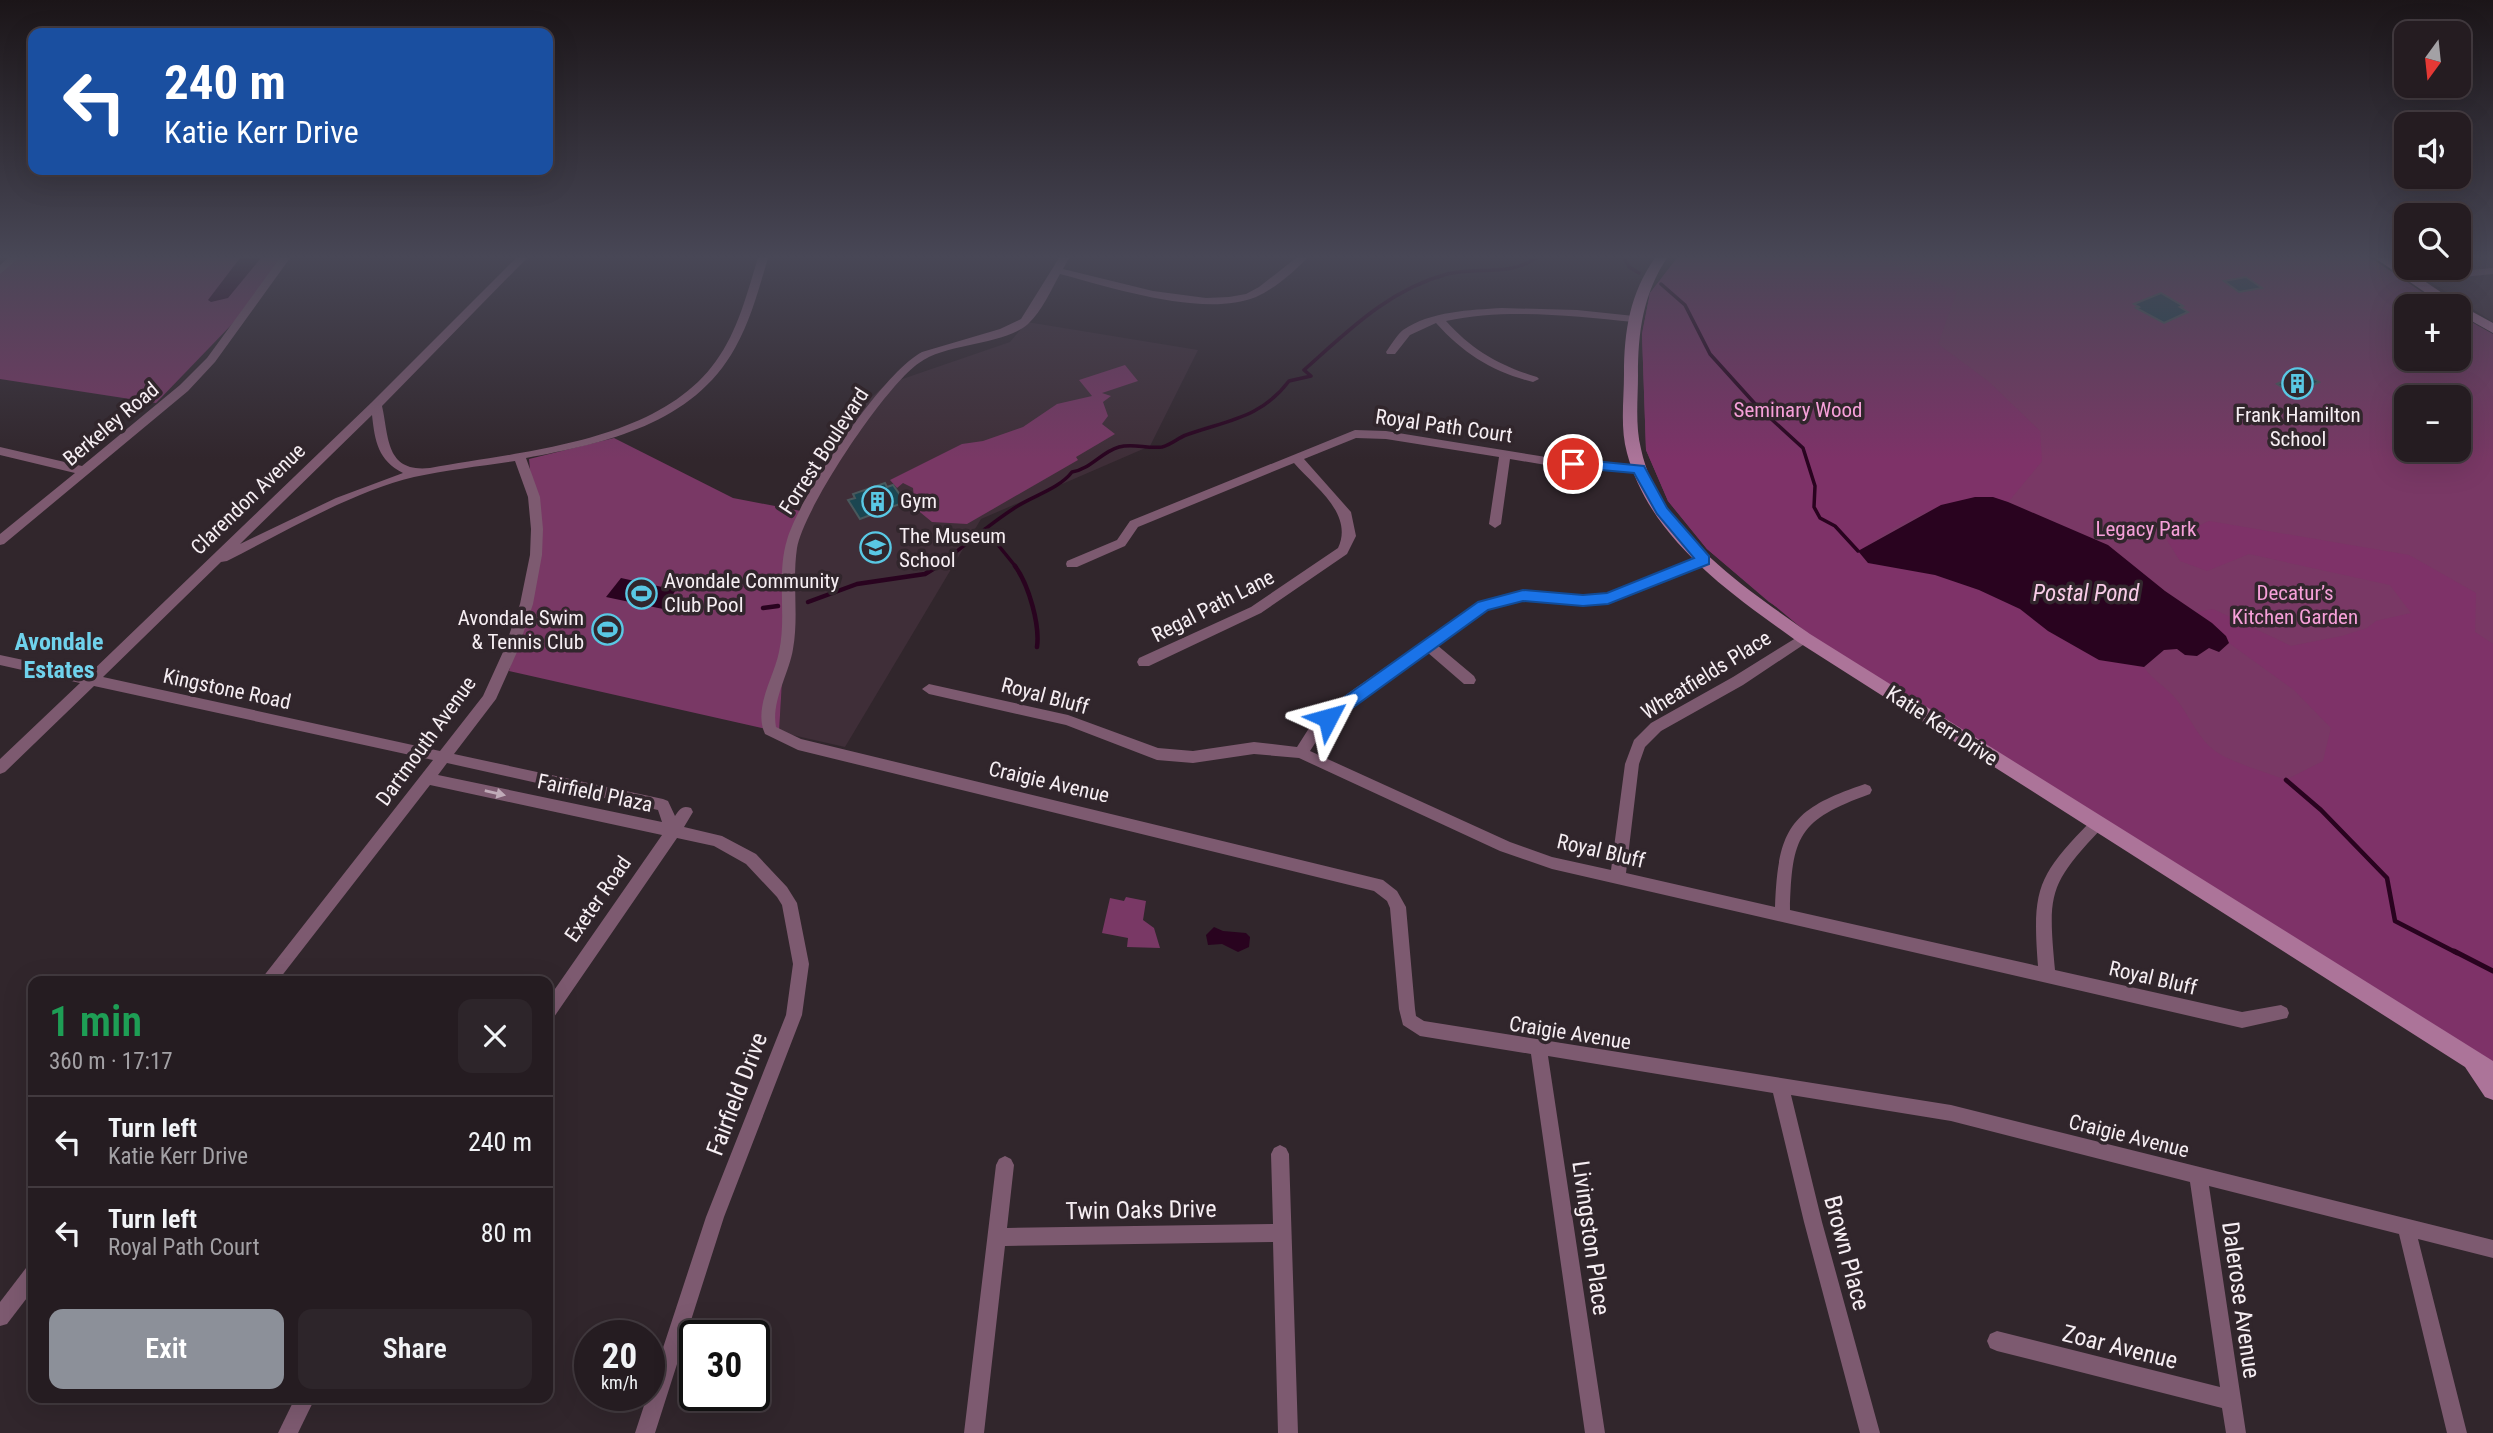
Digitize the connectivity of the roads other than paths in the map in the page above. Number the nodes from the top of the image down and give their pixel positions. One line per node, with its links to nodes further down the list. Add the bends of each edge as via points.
1 (237, 325): 16 (street, Berkeley Road, via 212,360 146,423)
2 (456, 325): 10 (street, Clarendon Avenue)
3 (743, 325): 13 (street, via 729,355 692,396 662,415 594,439)
4 (1019, 325): 32 (street, Forrest Boulevard, via 933,352 902,370 836,460 803,514 792,542 788,642 780,682)
5 (1422, 325): 8 (street, via 1396,340)
6 (1443, 325): 9 (street, via 1478,360)
7 (1633, 325): 15 (street, Katie Kerr Drive, via 1633,450)
8 (1391, 352)
9 (1533, 379)
10 (376, 405): 17 (street, via 381,444 389,458); 18 (street, Clarendon Avenue)
11 (0, 451): 16 (street)
12 (1504, 454): 14 (street, Royal Path Court, via 1355,434); 15 (street, Royal Path Court); 19 (street)
13 (520, 457): 17 (street); 34 (street, Dartmouth Avenue, via 535,501 537,546 529,602 489,699)
14 (1296, 458): 23 (street, Royal Path Court, via 1133,524 1121,542); 28 (street, Regal Path Lane, via 1345,512 1350,536 1343,551 1256,610)
15 (1639, 469): 22 (street, Katie Kerr Drive, via 1662,511)
16 (85, 471): 21 (street, Berkeley Road)
17 (415, 473): 20 (street, via 362,489)
18 (253, 522): 20 (street); 24 (street, Clarendon Avenue)
19 (1495, 524)
20 (278, 529): 24 (street)
21 (0, 541)
22 (1703, 560): 25 (street, Katie Kerr Drive); 26 (street, via 1608,598 1501,599 1483,606)
23 (1072, 564)
24 (209, 565): 30 (street, Clarendon Avenue)
25 (1804, 638): 39 (street, Katie Kerr Drive); 41 (street, Wheatfields Place, via 1656,727 1639,744 1632,764)
26 (1427, 645): 29 (street); 33 (street, via 1339,707 1316,729)
27 (0, 660): 30 (street, Kingstone Road)
28 (1144, 662)
29 (1469, 680)
30 (90, 681): 34 (street, Kingstone Road); 35 (street, Clarendon Avenue)
31 (929, 689): 33 (street, Royal Bluff, via 1068,720 1157,754 1193,757 1254,748)
32 (765, 719): 47 (street, Craigie Avenue, via 770,730 798,744 1378,884 1398,907 1409,1020 1420,1028)
33 (1301, 753): 41 (street, Royal Bluff, via 1506,847 1552,863)
34 (446, 757): 36 (street, Dartmouth Avenue); 40 (street, Fairfield Plaza, via 663,805)
35 (0, 768)
36 (429, 779): 40 (street, Fairfield Plaza, one-way to 40); 44 (street, Dartmouth Avenue)
37 (1865, 790): 42 (street, via 1828,801 1804,819 1789,844)
38 (686, 811): 40 (street, Exeter Road)
39 (2096, 825): 43 (street, via 2063,859 2045,886 2041,909); 48 (street, Katie Kerr Drive)
40 (673, 830): 45 (street, Exeter Road); 65 (street, Fairfield Drive, via 717,840 763,869 789,904 801,964 794,1015 711,1228)
41 (1618, 877): 42 (street, Royal Bluff)
42 (1782, 915): 43 (street, Royal Bluff)
43 (2047, 975): 46 (street, Royal Bluff, via 2242,1020)
44 (272, 976)
45 (553, 1005)
46 (2281, 1013)
47 (1539, 1050): 50 (street, Craigie Avenue); 68 (street, Livingston Place)
48 (2469, 1058): 49 (street, Katie Kerr Drive); 51 (street, Katie Kerr Drive)
49 (2493, 1073)
50 (1780, 1085): 54 (street, Craigie Avenue, via 1951,1114); 69 (street, Brown Place)
51 (2493, 1090)
52 (1280, 1154): 56 (street)
53 (1005, 1165): 57 (street)
54 (2198, 1175): 55 (street, Craigie Avenue); 62 (street, Dalerose Avenue)
55 (2406, 1226): 58 (street, Craigie Avenue); 71 (street)
56 (1284, 1233): 57 (street, Twin Oaks Drive); 67 (street)
57 (999, 1237): 66 (street)
58 (2493, 1249)
59 (28, 1281): 60 (street)
60 (0, 1317)
61 (1997, 1341): 62 (street, Zoar Avenue)
62 (2231, 1400): 70 (street, Dalerose Avenue)
63 (303, 1403): 64 (street)
64 (288, 1433)
65 (645, 1433)
66 (974, 1433)
67 (1288, 1433)
68 (1595, 1433)
69 (1870, 1433)
70 (2236, 1433)
71 (2457, 1433)

